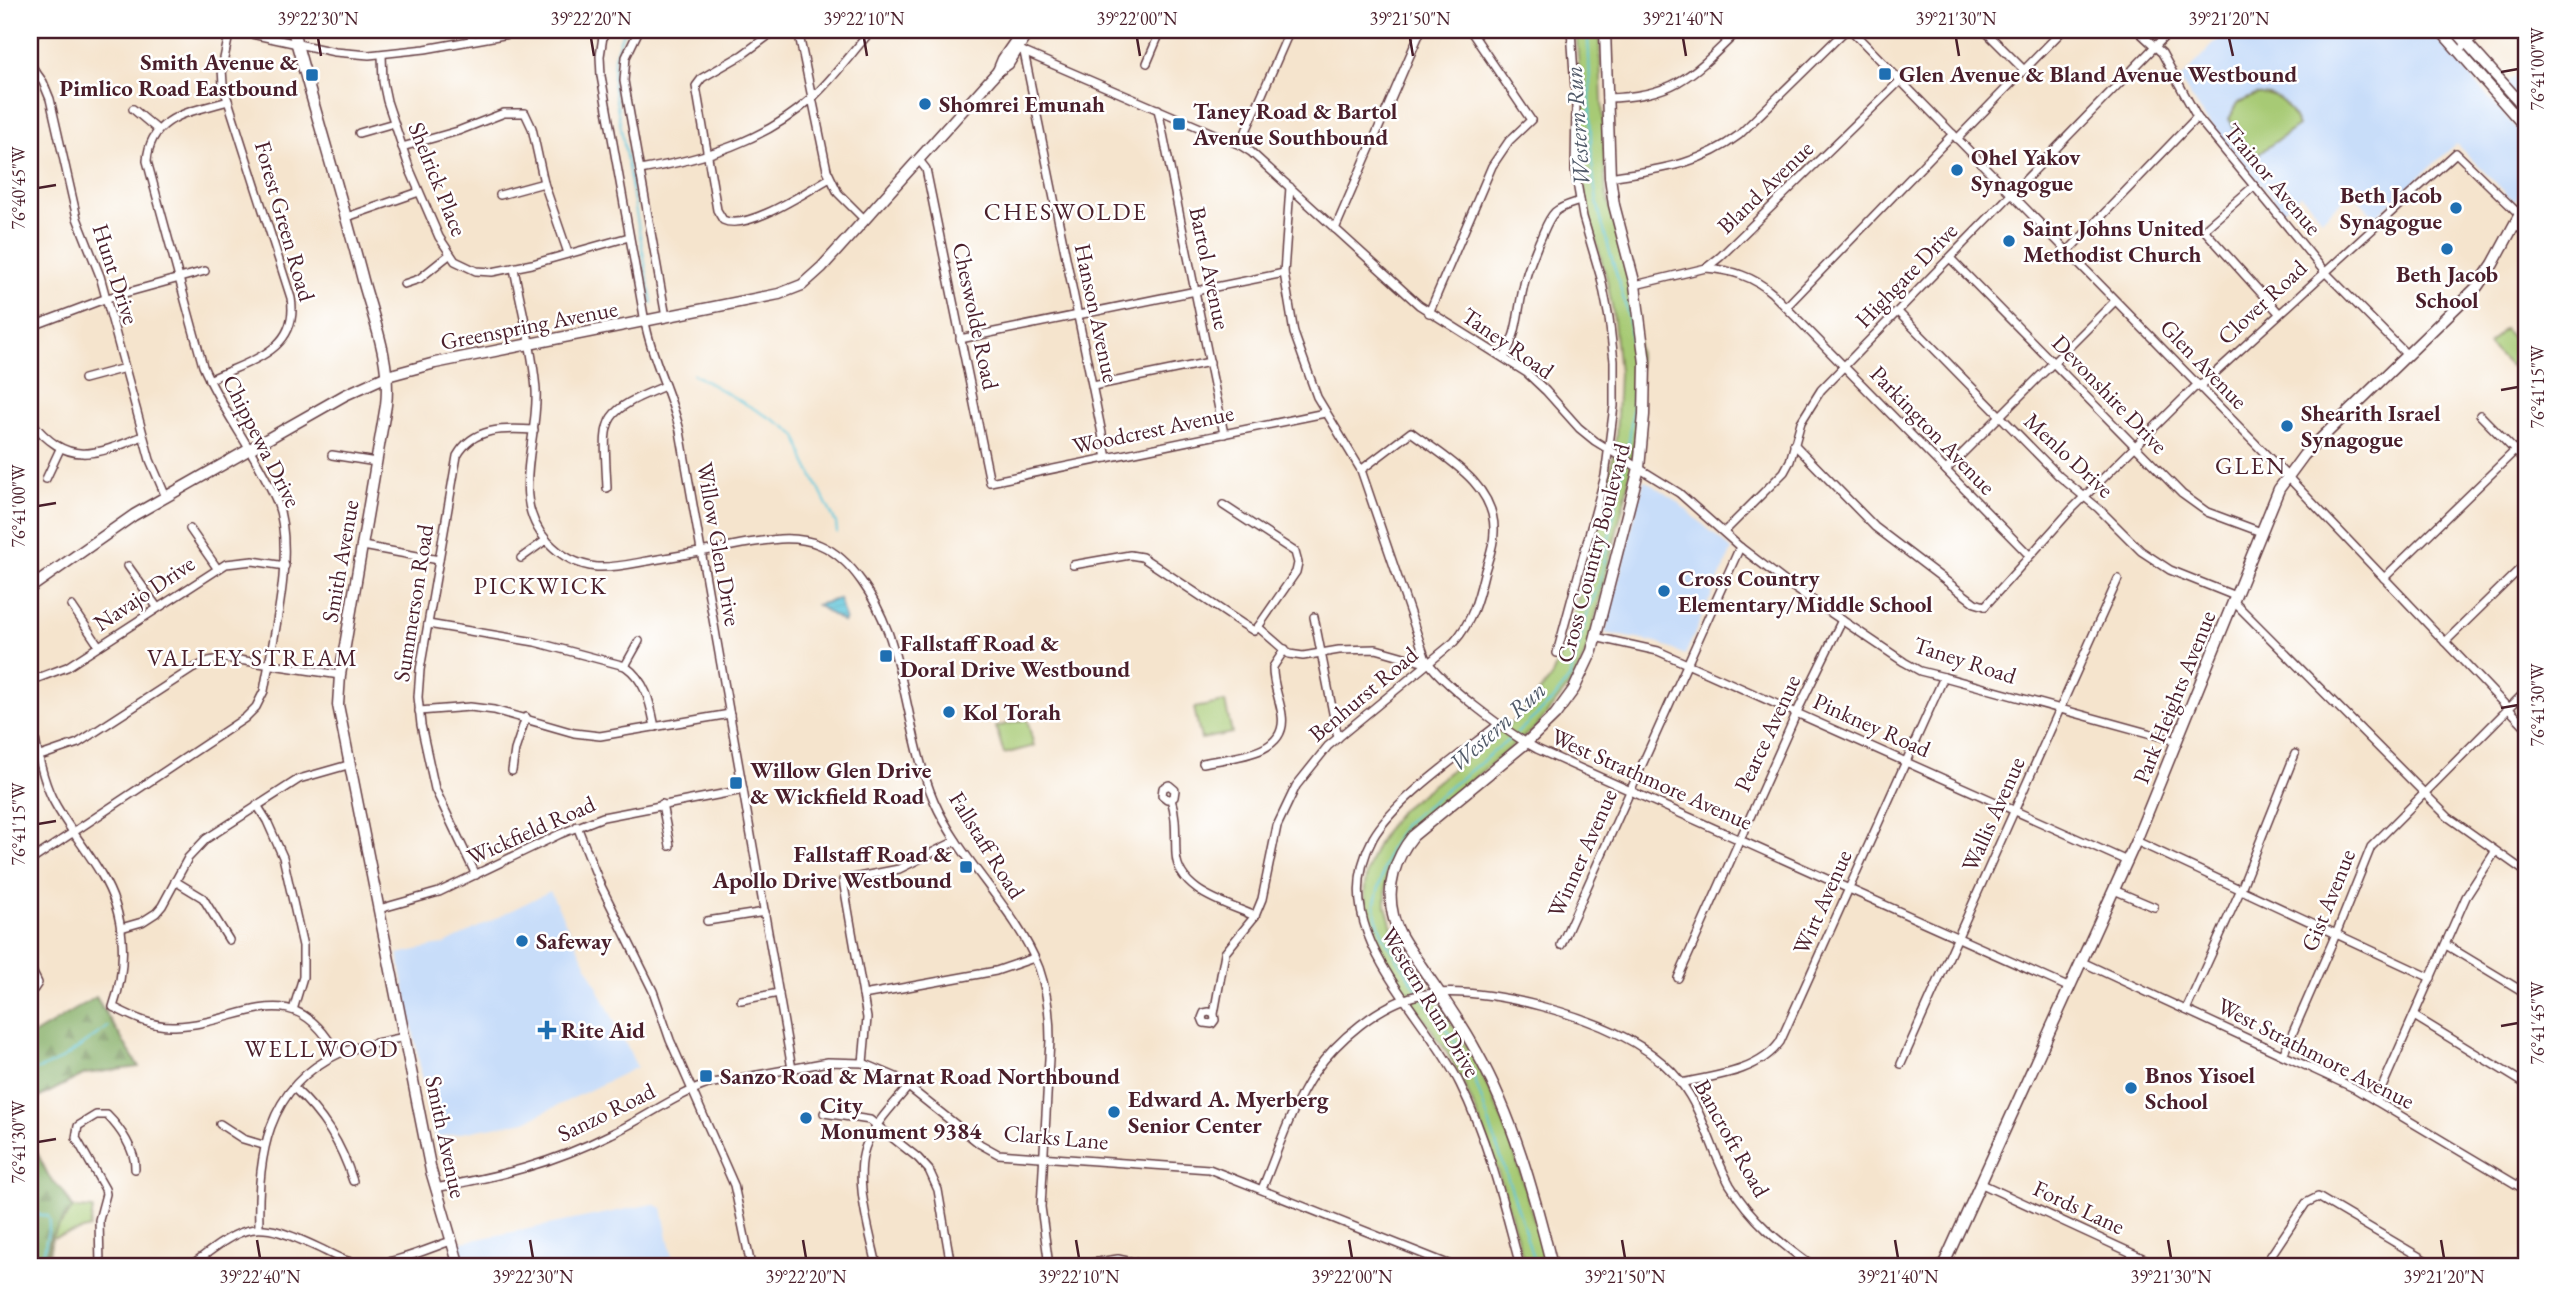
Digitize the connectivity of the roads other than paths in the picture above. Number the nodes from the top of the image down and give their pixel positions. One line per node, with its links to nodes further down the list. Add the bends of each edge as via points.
1 (37, 30): 28 (street)
2 (231, 30): 29 (street); 41 (street, Forest Green Road, via 222,68)
3 (293, 30): 29 (main road, Smith Avenue)
4 (470, 30): 27 (street)
5 (531, 30): 27 (street)
6 (604, 30): 71 (street, Willow Glen Drive, via 600,68)
7 (639, 30): 55 (street, via 626,57 624,74)
8 (776, 30): 53 (street, via 696,86)
9 (798, 30): 39 (street)
10 (872, 30): 39 (street)
11 (1026, 30): 32 (main road, Greenspring Avenue)
12 (1161, 30): 35 (street)
13 (1290, 30): 51 (street)
14 (1421, 30): 69 (street)
15 (1470, 30): 89 (street, via 1531,120 1492,166)
16 (1571, 30): 64 (street)
17 (1605, 30): 40 (main road, Cross Country Boulevard)
18 (1739, 30): 40 (street, via 1678,84 1642,96)
19 (1849, 30): 38 (street, Glen Avenue); 56 (street, via 1719,149 1685,164)
20 (1984, 30): 37 (street)
21 (2063, 30): 37 (street)
22 (2137, 30): 31 (street, Trainor Avenue)
23 (2171, 30): 31 (street, Highgate Drive)
24 (2440, 30): 33 (main road)
25 (2455, 30): 30 (main road)
26 (2482, 30): 30 (street)
27 (472, 40): 34 (street)
28 (30, 43)
29 (297, 43): 34 (street); 66 (main road, Smith Avenue)
30 (2467, 43): 33 (street); 44 (main road)
31 (2155, 47): 45 (street, Trainor Avenue); 62 (street, Highgate Drive)
32 (1019, 48): 43 (street, Taney Road); 54 (main road, Greenspring Avenue, via 1003,59 998,71); 91 (street, Hanson Avenue)
33 (2458, 51): 47 (main road)
34 (382, 55): 46 (street, Shelrick Place)
35 (1147, 63)
36 (30, 64): 85 (street, Hunt Drive, via 50,99 77,218)
37 (2024, 71): 50 (street)
38 (1901, 80): 50 (street, Glen Avenue); 77 (street, Bland Avenue)
39 (812, 98): 53 (street, via 756,136); 57 (street)
40 (1606, 98): 56 (main road, Cross Country Boulevard)
41 (228, 101): 48 (street, via 177,116); 105 (street, Forest Green Road, via 291,298 293,317 276,346)
42 (133, 109): 48 (street)
43 (1158, 109): 51 (street, Taney Road); 84 (street, Bartol Avenue)
44 (2527, 110)
45 (2197, 117): 59 (street, Trainor Avenue); 72 (street)
46 (394, 123): 49 (street); 52 (street, Shelrick Place)
47 (2527, 129)
48 (158, 130): 81 (street, Chippewa Drive, via 147,152 148,169)
49 (359, 133)
50 (1955, 136): 62 (street, Glen Avenue); 87 (street)
51 (1240, 145): 60 (street, Taney Road)
52 (402, 147): 58 (street, via 504,113 525,113); 61 (street, Shelrick Place)
53 (708, 156): 55 (street); 57 (street, via 717,210 723,220 739,222)
54 (919, 160): 68 (main road, Greenspring Avenue); 95 (street, Cheswolde Road, via 926,169)
55 (640, 170): 92 (street)
56 (1610, 177): 83 (main road, Cross Country Boulevard)
57 (830, 178): 68 (street)
58 (544, 183): 63 (street); 73 (street)
59 (2254, 186): 79 (street, Trainor Avenue); 90 (street, via 2206,228 2208,236)
60 (1290, 187): 69 (street, Taney Road); 80 (street, West Strathmore Avenue)
61 (419, 192): 66 (street); 74 (street, Shelrick Place)
62 (2012, 194): 72 (street, Glen Avenue); 75 (street, Highgate Drive)
63 (500, 195)
64 (1580, 201): 98 (street, via 1562,207 1547,223 1528,269 1516,333); 122 (street, via 1609,318)
65 (2527, 201): 67 (main road, Park Heights Avenue)
66 (347, 217): 103 (main road, Smith Avenue)
67 (2517, 219): 70 (street); 79 (street, Clover Road, via 2456,153); 97 (main road, Park Heights Avenue, via 2482,281)
68 (865, 220): 92 (main road, Greenspring Avenue, via 810,278 792,289)
69 (1335, 229): 89 (street, Taney Road)
70 (2527, 236)
71 (629, 237): 73 (street, Shelrick Place); 93 (street, Willow Glen Drive)
72 (2067, 252): 86 (street, Glen Avenue)
73 (568, 253): 76 (street, Shelrick Place)
74 (449, 255): 76 (street, Shelrick Place, via 475,271); 82 (street, via 419,279)
75 (1950, 258): 88 (street, Highgate Drive); 100 (street, Devonshire Drive)
76 (514, 268): 96 (street)
77 (1706, 268): 83 (street); 87 (street, Parkington Avenue, via 1752,279)
78 (205, 271): 81 (street)
79 (2324, 271): 90 (street, Clover Road); 97 (street, Trainor Avenue)
80 (1284, 273): 84 (street); 109 (street, West Strathmore Avenue, via 1294,333)
81 (177, 278): 85 (street); 105 (street, Chippewa Drive)
82 (404, 284)
83 (1635, 285): 127 (main road, Cross Country Boulevard, via 1645,363 1644,415)
84 (1195, 291): 91 (street); 99 (street, Bartol Avenue)
85 (107, 298): 94 (street); 102 (street, Hunt Drive)
86 (2115, 301): 100 (street); 108 (street, Glen Avenue)
87 (1786, 307): 101 (street, Parkington Avenue)
88 (1898, 312): 101 (street, Highgate Drive); 111 (street, Menlo Drive)
89 (1429, 313): 98 (street, Taney Road)
90 (2279, 313): 108 (street, Clover Road)
91 (1078, 315): 95 (street); 107 (street, Hanson Avenue)
92 (666, 317): 93 (main road, Greenspring Avenue)
93 (645, 321): 96 (main road, Greenspring Avenue); 106 (street, Willow Glen Drive)
94 (30, 327)
95 (960, 339): 132 (street, Cheswolde Road)
96 (529, 345): 103 (main road, Greenspring Avenue); 113 (street, via 536,394)
97 (2407, 355): 130 (main road, Park Heights Avenue)
98 (1504, 358): 122 (street, Taney Road, via 1538,382 1579,428)
99 (1210, 362): 107 (street); 114 (street, Bartol Avenue)
100 (2053, 363): 111 (street); 118 (street, Devonshire Drive)
101 (1844, 366): 117 (street, Highgate Drive, via 1812,401); 129 (street, Parkington Avenue)
102 (125, 368): 104 (street); 115 (street, Hunt Drive)
103 (387, 376): 120 (main road, Greenspring Avenue); 125 (main road, Smith Avenue)
104 (85, 379)
105 (209, 380): 120 (street, Chippewa Drive)
106 (665, 386): 133 (street, via 625,403 609,420 605,435); 143 (street, Willow Glen Drive, via 680,431)
107 (1093, 386): 124 (street, Hanson Avenue)
108 (2199, 386): 118 (street, Clover Road); 130 (street, Glen Avenue)
109 (1325, 413): 114 (street, Woodcrest Avenue); 128 (street, West Strathmore Avenue)
110 (2480, 415): 121 (street)
111 (2000, 416): 129 (street); 135 (street, Menlo Drive)
112 (30, 420): 119 (street)
113 (534, 430): 140 (street, via 527,493 534,521); 146 (street, Summerson Road, via 488,432 461,449)
114 (1224, 434): 124 (street, Woodcrest Avenue)
115 (143, 436): 119 (street, via 94,454); 134 (street, Hunt Drive)
116 (2527, 439): 121 (street)
117 (1794, 444): 138 (street, Highgate Drive, via 1780,477); 144 (street, Clover Road, via 1885,535 1985,609)
118 (2135, 447): 135 (street, Clover Road); 139 (street, Devonshire Drive, via 2197,506)
119 (60, 449): 131 (street)
120 (249, 450): 134 (main road, Greenspring Avenue); 150 (street, Chippewa Drive, via 280,514)
121 (2515, 451): 126 (street); 152 (street)
122 (1613, 453): 127 (street, Taney Road); 168 (street)
123 (332, 455): 125 (street)
124 (1107, 458): 132 (street, Woodcrest Avenue)
125 (376, 462): 141 (main road, Smith Avenue)
126 (2527, 463)
127 (1635, 466): 138 (street, Taney Road, via 1679,493); 162 (main road, Cross Country Boulevard)
128 (1361, 470): 170 (street, West Strathmore Avenue); 170 (street, Benhurst Road, via 1411,432 1478,485 1488,500 1493,542 1471,619)
129 (1946, 470): 144 (street, Parkington Avenue)
130 (2287, 476): 139 (main road, Park Heights Avenue); 152 (street, Glen Avenue)
131 (46, 479)
132 (990, 482)
133 (607, 488)
134 (166, 497): 154 (main road, Greenspring Avenue, via 114,527)
135 (2083, 497): 144 (street, Clover Road); 155 (street, Menlo Drive, via 2150,558)
136 (1223, 505): 161 (street, via 1295,552 1296,572)
137 (190, 529): 151 (street)
138 (1724, 532): 142 (street, Taney Road)
139 (2260, 533): 155 (main road, Park Heights Avenue)
140 (546, 540): 143 (street, Fallstaff Road, via 565,556 596,566); 145 (street)
141 (363, 547): 146 (street); 173 (main road, Smith Avenue)
142 (1740, 547): 159 (street, Taney Road); 171 (street, Winner Avenue)
143 (702, 552): 181 (street, Willow Glen Drive); 207 (street, Fallstaff Road, via 797,538 825,547 848,567 884,623 923,771)
144 (2029, 555)
145 (522, 558)
146 (439, 560): 160 (street, Summerson Road)
147 (2527, 562): 164 (street)
148 (1073, 565): 161 (street, via 1142,557 1247,627 1254,631)
149 (128, 566): 157 (street)
150 (285, 566): 151 (street, Navajo Drive, via 242,561); 169 (street, Chippewa Drive)
151 (217, 568): 157 (street, Navajo Drive)
152 (2384, 578): 164 (street, Glen Avenue)
153 (2118, 579): 178 (street, Wallis Avenue)
154 (30, 588)
155 (2234, 599): 189 (main road, Park Heights Avenue); 198 (street, Menlo Drive)
156 (72, 606): 165 (street)
157 (157, 607): 165 (street, Navajo Drive)
158 (1314, 617): 167 (street)
159 (1842, 620): 174 (street, Taney Road, via 1912,667); 180 (street, Pearce Avenue)
160 (428, 624): 172 (street, via 535,642); 179 (street, Summerson Road)
161 (1258, 627): 166 (street)
162 (1595, 637): 171 (street, Pinkney Road, via 1658,651); 188 (main road, Cross Country Boulevard, via 1569,696 1555,715)
163 (639, 641): 172 (street)
164 (2445, 642): 177 (street, Glen Avenue)
165 (99, 646): 175 (street, Navajo Drive, via 57,672)
166 (1285, 649): 167 (street, via 1296,656); 193 (street, via 1273,667 1282,715 1276,740 1255,752)
167 (1321, 653): 170 (street, via 1376,649); 187 (street)
168 (1557, 653)
169 (269, 663): 173 (street); 191 (street, via 234,658 209,661 78,743); 204 (street, Chippewa Drive, via 261,699 245,718)
170 (1429, 664): 184 (street, West Strathmore Avenue); 187 (street, Benhurst Road)
171 (1687, 664): 180 (street, Pinkney Road); 197 (street, Winner Avenue)
172 (625, 666): 185 (street, via 646,689)
173 (340, 675): 194 (main road, Smith Avenue, via 339,720)
174 (1944, 677): 178 (street, Taney Road); 192 (street, Wirt Avenue)
175 (30, 681)
176 (2527, 690): 177 (street, Gist Avenue)
177 (2509, 708): 186 (street, Glen Avenue); 198 (street, Gist Avenue)
178 (2061, 710): 189 (street, Taney Road); 202 (street, Wallis Avenue)
179 (419, 711): 183 (street, via 470,708); 213 (street, Summerson Road, via 435,789)
180 (1797, 712): 192 (street, Pinkney Road); 205 (street, Pearce Avenue)
181 (730, 714): 185 (street); 196 (street, Willow Glen Drive)
182 (30, 715): 191 (street)
183 (526, 717): 185 (street, via 586,735); 195 (street)
184 (1502, 726): 188 (street, West Strathmore Avenue); 241 (street, Western Run Drive, via 1395,809 1368,850 1359,890 1363,924 1376,955)
185 (655, 727)
186 (2527, 728)
187 (1338, 738): 221 (street, Benhurst Road, via 1306,771 1280,816)
188 (1523, 741): 197 (street, West Strathmore Avenue); 237 (main road, Cross Country Boulevard, via 1420,829 1396,866 1391,892 1395,922)
189 (2177, 741): 206 (main road, Park Heights Avenue)
190 (2295, 754): 216 (street)
191 (40, 756): 204 (street, via 53,799)
192 (1906, 761): 202 (street, Pinkney Road); 215 (street, Wirt Avenue)
193 (1203, 763)
194 (348, 765): 201 (street, via 299,779); 219 (main road, Smith Avenue)
195 (512, 771)
196 (743, 790): 200 (street, Wickfield Road); 220 (street, Willow Glen Drive)
197 (1631, 791): 205 (street, West Strathmore Avenue); 227 (street, Winner Avenue)
198 (2425, 793): 209 (street, Menlo Drive, via 2455,824); 224 (street, Gist Avenue, via 2371,847)
199 (1171, 799): 221 (street, via 1177,818 1177,863 1183,876 1194,887)
200 (662, 804): 203 (street, Wickfield Road); 208 (street)
201 (257, 805): 214 (street, via 199,845); 242 (street, via 283,857 303,946 303,977)
202 (2016, 810): 211 (street, Pinkney Road); 225 (street, Wallis Avenue)
203 (577, 826): 213 (street, Wickfield Road); 256 (street, via 653,991)
204 (73, 831): 210 (street, Chippewa Drive); 223 (street, via 108,886)
205 (1740, 840): 215 (street, West Strathmore Avenue); 232 (street, Pearce Avenue)
206 (2136, 841): 211 (main road, Park Heights Avenue); 216 (street)
207 (956, 842): 229 (street, Fallstaff Road); 239 (street, via 899,869 843,880)
208 (670, 846)
209 (2496, 852): 212 (street, Menlo Drive); 228 (street, via 2466,897)
210 (30, 861)
211 (2127, 861): 217 (main road, Park Heights Avenue)
212 (2527, 873)
213 (476, 875): 219 (street, Wickfield Road, via 422,898)
214 (175, 881): 223 (street, via 156,913); 226 (street, via 203,898)
215 (1849, 889): 225 (street, West Strathmore Avenue); 252 (street, Wirt Avenue, via 1774,1050 1741,1068)
216 (2241, 889): 224 (street); 243 (street)
217 (2115, 890): 218 (street); 230 (main road, Park Heights Avenue)
218 (2154, 907)
219 (379, 909): 246 (main road, Smith Avenue)
220 (765, 912): 222 (street); 236 (street, Willow Glen Drive)
221 (1255, 916): 244 (street, Benhurst Road, via 1225,953)
222 (707, 921)
223 (121, 928): 242 (street, via 123,973 113,1007 147,1023 177,1027 263,1008)
224 (2336, 933): 233 (street); 248 (street, Gist Avenue)
225 (1958, 939): 234 (street, West Strathmore Avenue); 250 (street, Wallis Avenue)
226 (229, 940)
227 (1561, 945)
228 (2446, 945): 233 (street); 238 (street)
229 (1034, 958): 239 (street, via 996,971); 262 (street, Fallstaff Road, via 1050,1019)
230 (2082, 962): 234 (main road, Park Heights Avenue); 243 (street, West Strathmore Avenue)
231 (30, 967): 235 (street, via 38,983)
232 (1678, 978)
233 (2431, 978): 245 (street)
234 (2070, 988): 265 (main road, Park Heights Avenue)
235 (30, 991)
236 (779, 993): 240 (street); 251 (street, Willow Glen Drive)
237 (1435, 994): 241 (street, Bancroft Road); 252 (street, Bancroft Road, via 1491,996 1578,1018 1633,1043); 283 (main road, Cross Country Boulevard, via 1478,1054 1499,1097)
238 (2527, 994)
239 (863, 995): 249 (street, via 867,1026)
240 (741, 1000)
241 (1406, 1000): 267 (street, Bancroft Road, via 1356,1029 1315,1072); 282 (street, Western Run Drive, via 1443,1054 1469,1105)
242 (293, 1010): 247 (street, via 321,1029)
243 (2186, 1010): 248 (street, West Strathmore Avenue)
244 (1214, 1014)
245 (2414, 1017): 253 (street); 257 (street)
246 (405, 1037): 247 (street); 266 (main road, Smith Avenue)
247 (337, 1055): 255 (street, via 313,1069)
248 (2283, 1055): 257 (street, West Strathmore Avenue)
249 (863, 1063): 251 (street, Clarks Lane, via 841,1061); 254 (street, Clarks Lane, via 887,1071)
250 (1901, 1064)
251 (792, 1069): 256 (street, Sanzo Road)
252 (1681, 1083): 284 (street, Bancroft Road, via 1702,1116 1726,1176 1744,1206 1772,1237)
253 (2527, 1085)
254 (909, 1086): 260 (street); 262 (street, Clarks Lane, via 990,1150 1005,1156)
255 (294, 1088): 261 (street, via 277,1111); 264 (street, via 332,1130)
256 (692, 1089): 266 (street, Sanzo Road, via 614,1133 539,1165); 275 (street, via 738,1197)
257 (2376, 1101): 268 (street, West Strathmore Avenue)
258 (824, 1113): 260 (street, via 860,1117)
259 (220, 1124): 261 (street)
260 (877, 1126): 276 (street, via 864,1151 862,1177); 277 (street, via 933,1176)
261 (263, 1146): 269 (street)
262 (1044, 1158): 267 (street, Clarks Lane, via 1199,1167); 278 (street, Fallstaff Road, via 1041,1213)
263 (135, 1169): 272 (street, via 134,1157 107,1115 96,1115 78,1126 76,1138 105,1188 99,1220)
264 (353, 1181)
265 (1982, 1184): 285 (main road, Park Heights Avenue); 286 (street, Fords Lane)
266 (435, 1188): 270 (main road, Smith Avenue)
267 (1262, 1189): 281 (street, Clarks Lane)
268 (2527, 1191)
269 (259, 1228): 271 (street, via 285,1232 351,1262); 273 (street, via 222,1241)
270 (451, 1241): 271 (street); 274 (main road, Smith Avenue)
271 (391, 1264)
272 (100, 1266)
273 (190, 1266)
274 (459, 1266)
275 (751, 1266)
276 (877, 1266)
277 (951, 1266)
278 (1049, 1266)
279 (1071, 1266): 280 (street, via 1118,1259)
280 (1151, 1266)
281 (1453, 1266)
282 (1520, 1266)
283 (1552, 1266)
284 (1812, 1266)
285 (1943, 1266)
286 (2160, 1266)
287 (2264, 1266): 288 (street, via 2314,1198 2322,1198)
288 (2435, 1266)

